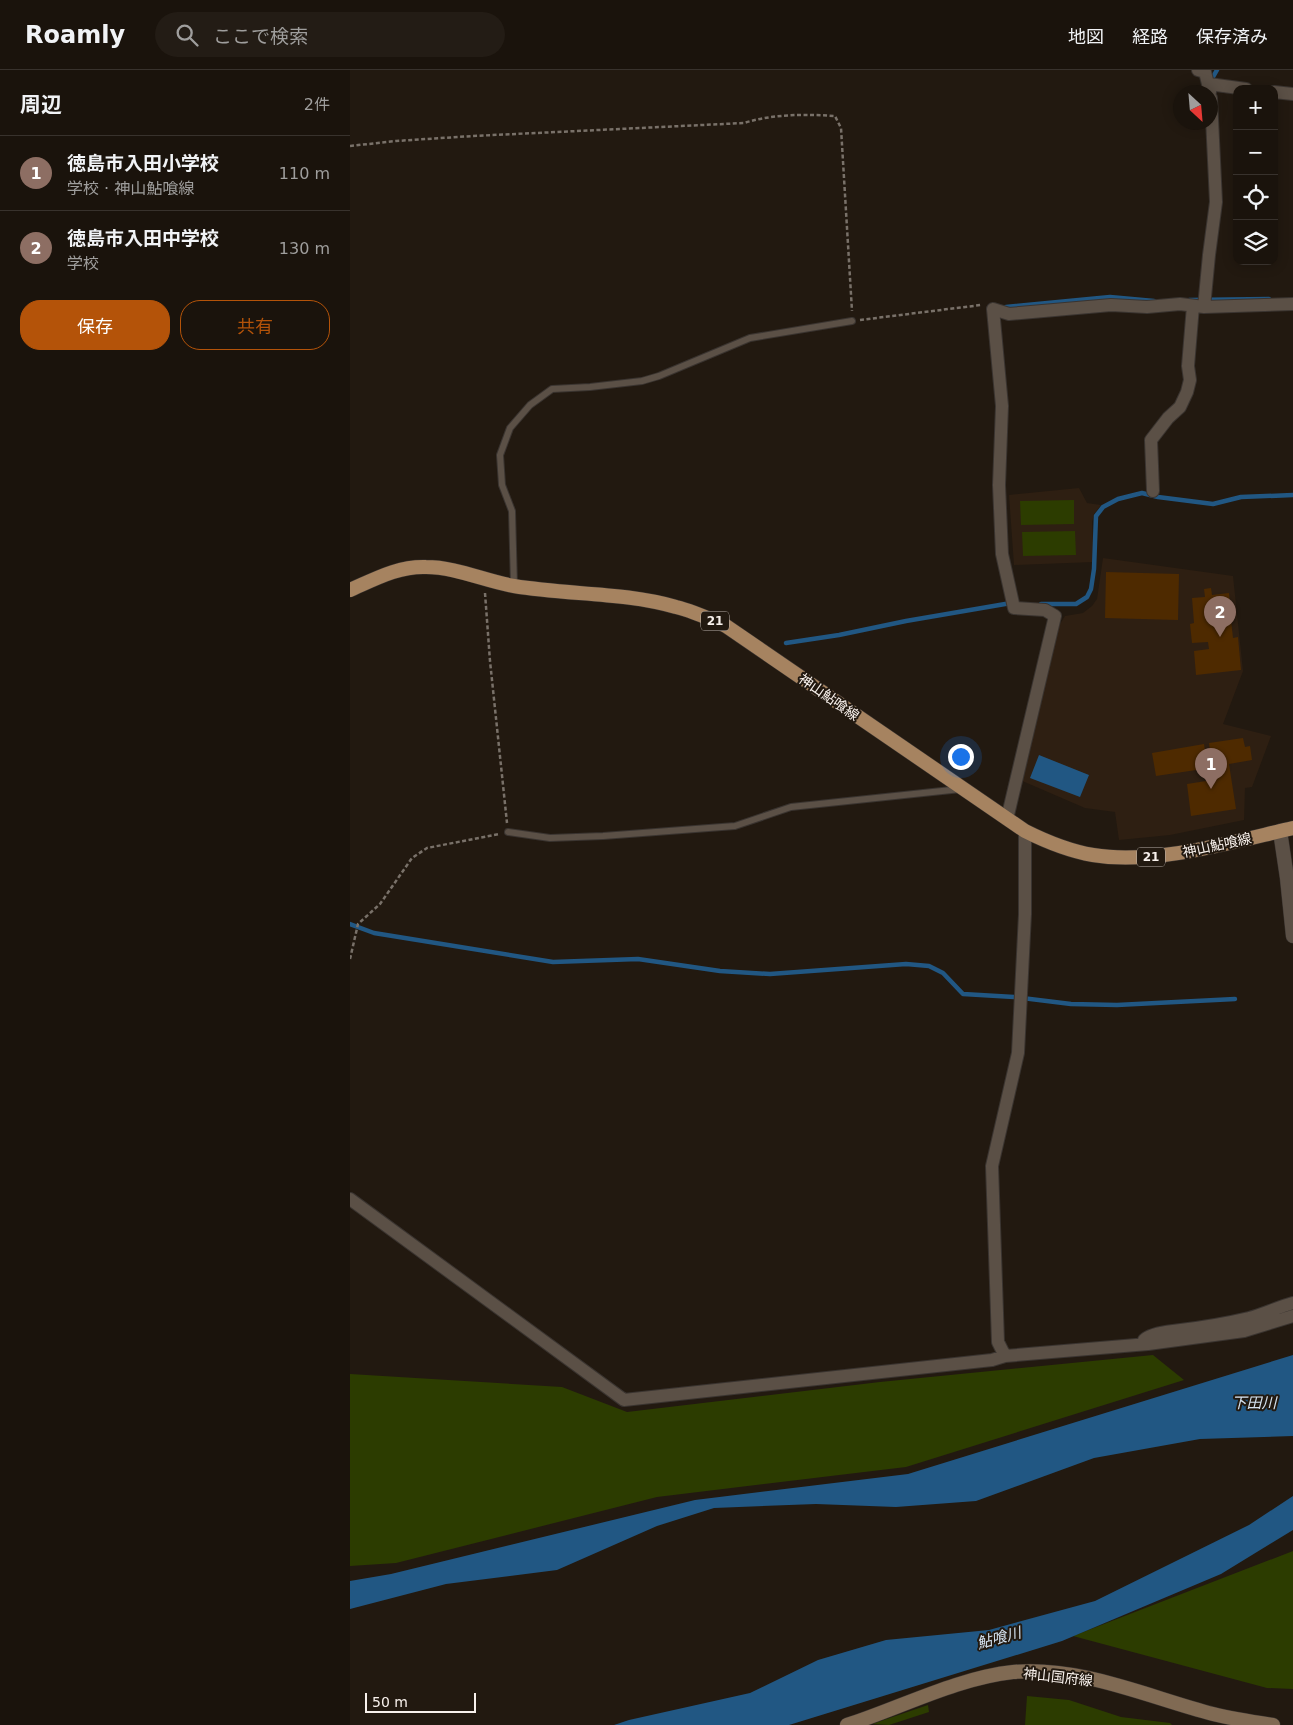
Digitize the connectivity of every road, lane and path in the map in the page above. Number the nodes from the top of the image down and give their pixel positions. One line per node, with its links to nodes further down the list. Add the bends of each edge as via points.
1 (1198, 70): 2 (street, via 1205,72)
2 (1209, 85)
3 (1218, 88): 4 (street)
4 (1233, 89)
5 (1278, 92): 6 (street)
6 (1293, 94)
7 (1212, 130): 9 (street, via 1216,202)
8 (350, 146): 12 (path, via 473,136 744,123 760,118 810,114 835,116 841,128)
9 (1202, 303): 10 (street); 11 (street, via 1146,307 1110,305 1009,314); 13 (street, via 1188,366 1190,380 1187,392 1180,407 1151,440)
10 (1293, 304)
11 (993, 309): 12 (path, via 980,304); 18 (street, via 1002,406 999,486 1002,554 1014,608 1045,610 1055,616)
12 (852, 321): 15 (lane, via 750,338 642,381 552,389 530,405 510,428 500,455 502,485 512,511)
13 (1153, 491)
14 (484, 579): 15 (main road, 神山鮎喰線 / 21); 16 (main road, 神山鮎喰線 / 21, via 448,569 409,568 393,571); 21 (path)
15 (514, 586): 17 (main road, 神山鮎喰線 / 21, via 650,601 726,626)
16 (350, 590)
17 (962, 789): 18 (main road, 神山鮎喰線 / 21); 21 (lane, via 792,807 735,826 550,838)
18 (1006, 819): 20 (main road, 神山鮎喰線 / 21)
19 (1286, 830): 20 (main road, 神山鮎喰線 / 21, via 1143,858 1078,852); 22 (street)
20 (1025, 831): 29 (street, via 1018,1053 992,1166 998,1342)
21 (508, 832): 24 (path, via 427,848 412,858 380,904 358,924)
22 (1293, 931): 23 (street)
23 (1293, 936)
24 (350, 959)
25 (350, 1199): 29 (street, via 624,1400)
26 (1293, 1303): 28 (street, via 1251,1318 1165,1332 1147,1337)
27 (1293, 1316): 28 (street, via 1244,1331)
28 (1138, 1345): 29 (street)
29 (1005, 1356)
30 (846, 1725): 31 (main road, 神山国府線, via 953,1686 1014,1672 1074,1676 1213,1714)
31 (1273, 1725)

